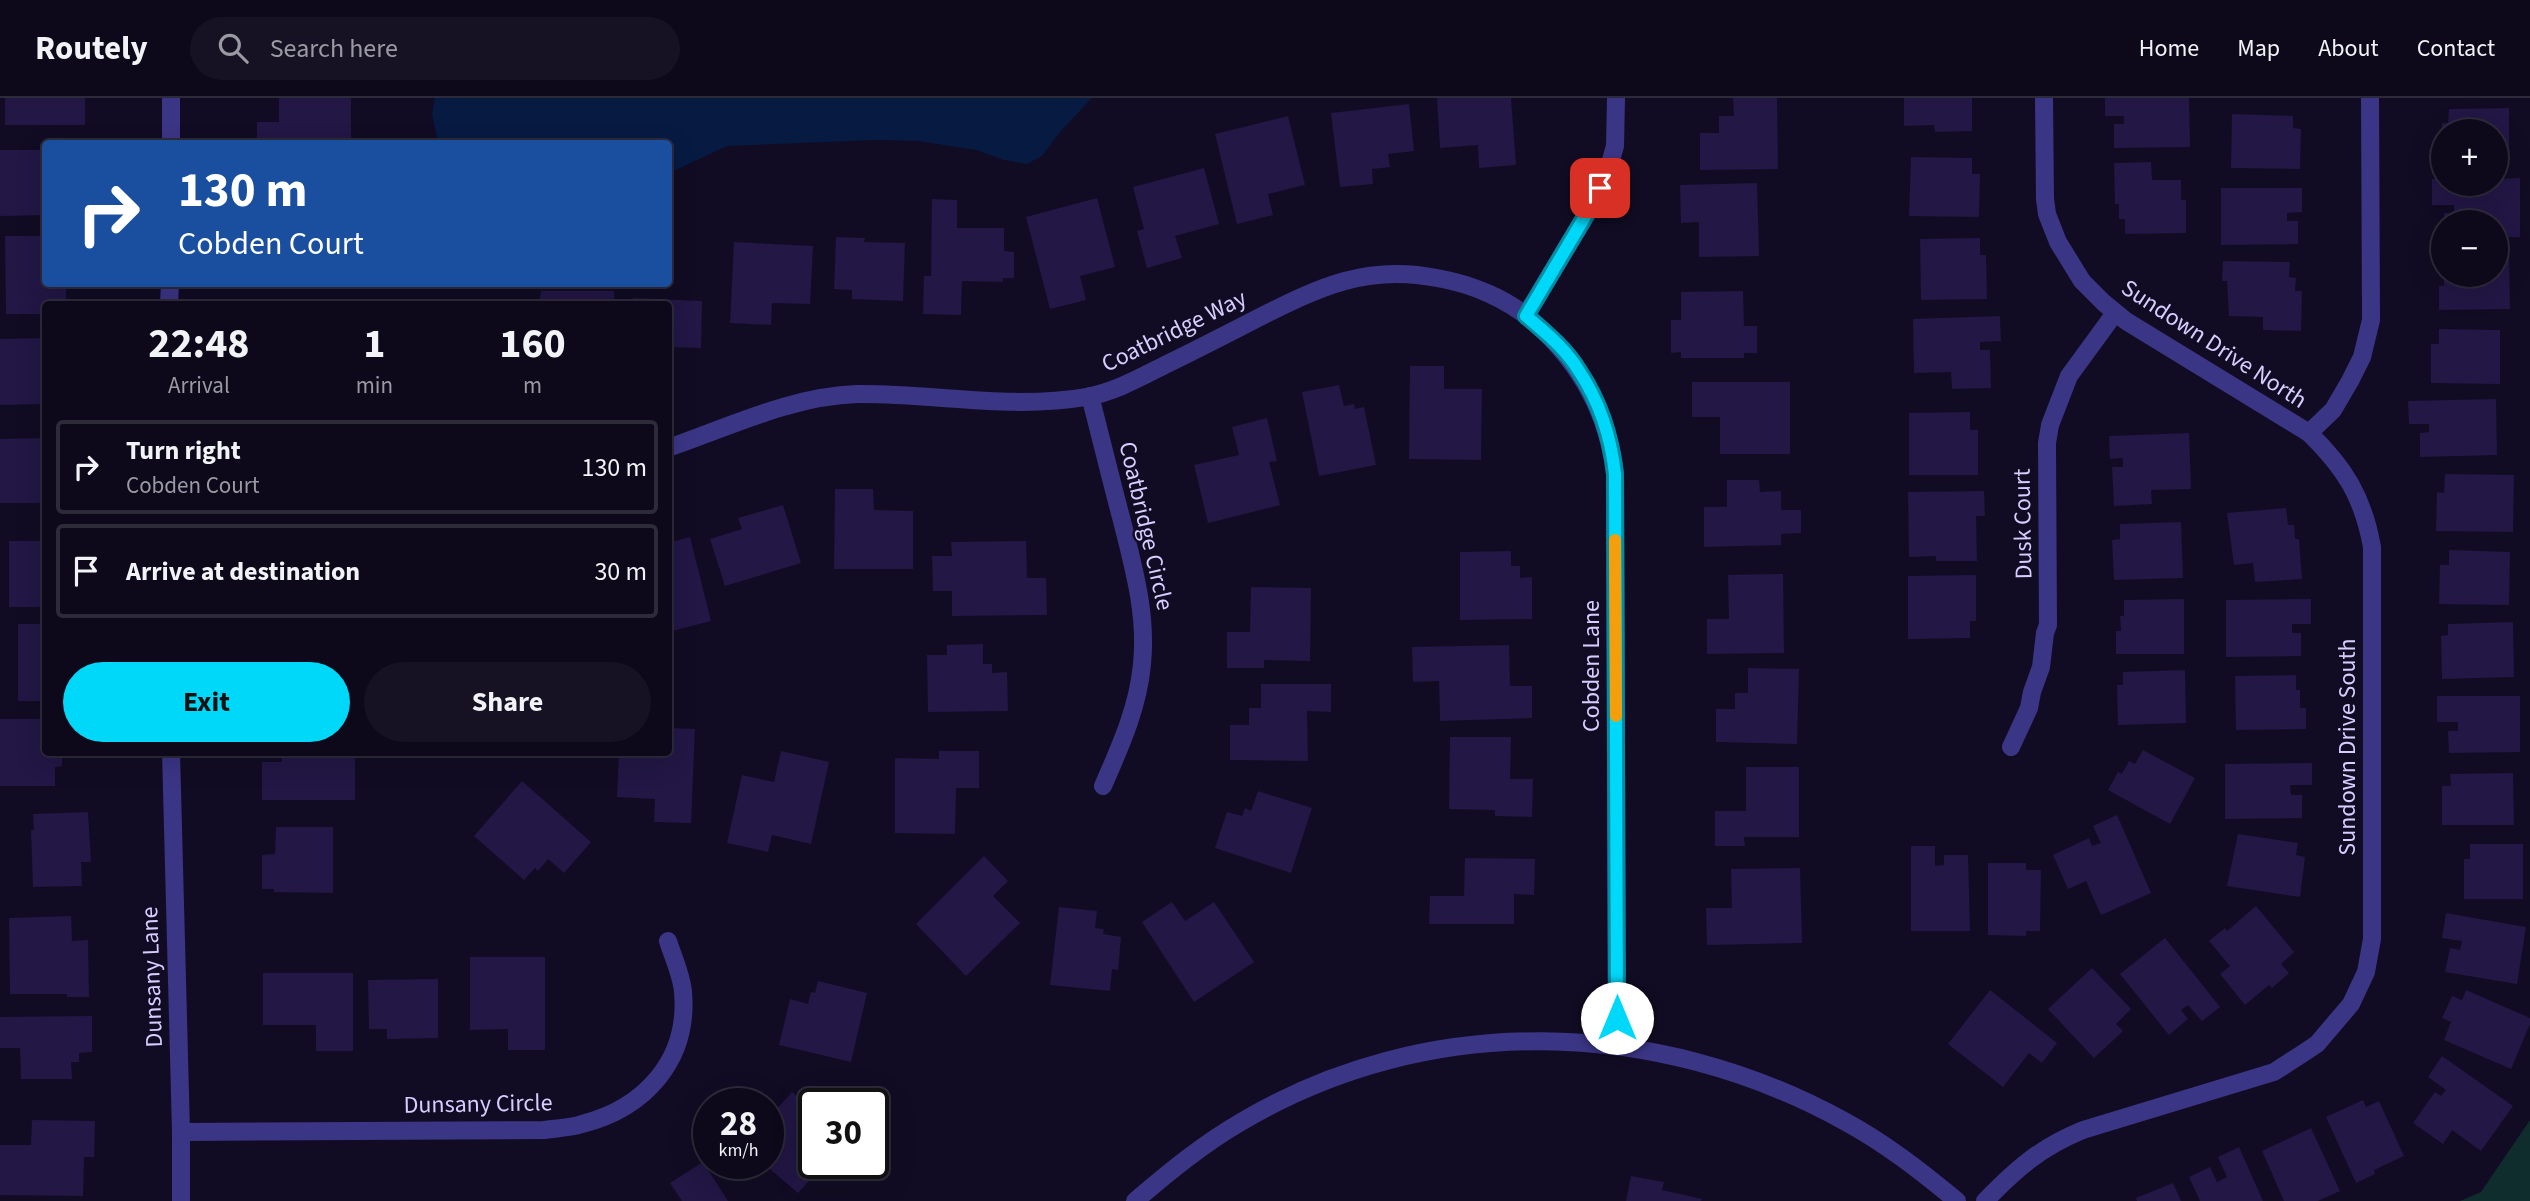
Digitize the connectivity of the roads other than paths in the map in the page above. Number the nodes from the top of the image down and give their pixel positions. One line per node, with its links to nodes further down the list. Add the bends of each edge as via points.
1 (171, 98): 5 (street)
2 (1616, 98): 7 (street, via 1615,146 1605,178)
3 (2045, 98): 6 (street, Sundown Drive North, via 2047,214 2082,281)
4 (2370, 98): 9 (street, via 2371,320 2350,382 2333,410)
5 (170, 140)
6 (2115, 313): 9 (street, Sundown Drive North); 11 (street, Dusk Court, via 2069,376 2050,425 2048,625 2029,708)
7 (1526, 316): 8 (street, Coatbridge Way, via 1482,290 1448,280 1397,274 1360,277 1313,290 1139,379); 15 (street, Cobden Lane, via 1578,369 1603,419 1613,455)
8 (1090, 396): 10 (street, Coatbridge Way, via 1036,403 825,397); 13 (street, Coatbridge Circle, via 1139,586 1144,626 1136,698)
9 (2309, 433): 20 (street, Sundown Drive South, via 2356,491 2372,547 2373,921 2366,972 2340,1018 2317,1044 2287,1064 2256,1078 2063,1138 2023,1163)
10 (672, 448)
11 (2011, 747)
12 (171, 756): 16 (street, Dunsany Lane)
13 (1103, 786)
14 (668, 941): 16 (street, Dunsany Circle, via 683,990 682,1024 673,1057 644,1093 615,1112 581,1125 544,1130)
15 (1617, 1046): 18 (street, via 1510,1041 1443,1049 1374,1065 1306,1088 1243,1120); 19 (street, via 1701,1063 1792,1096 1877,1141)
16 (181, 1132): 17 (street, Dunsany Lane)
17 (181, 1201)
18 (1135, 1201)
19 (1957, 1201)
20 (1985, 1201)

